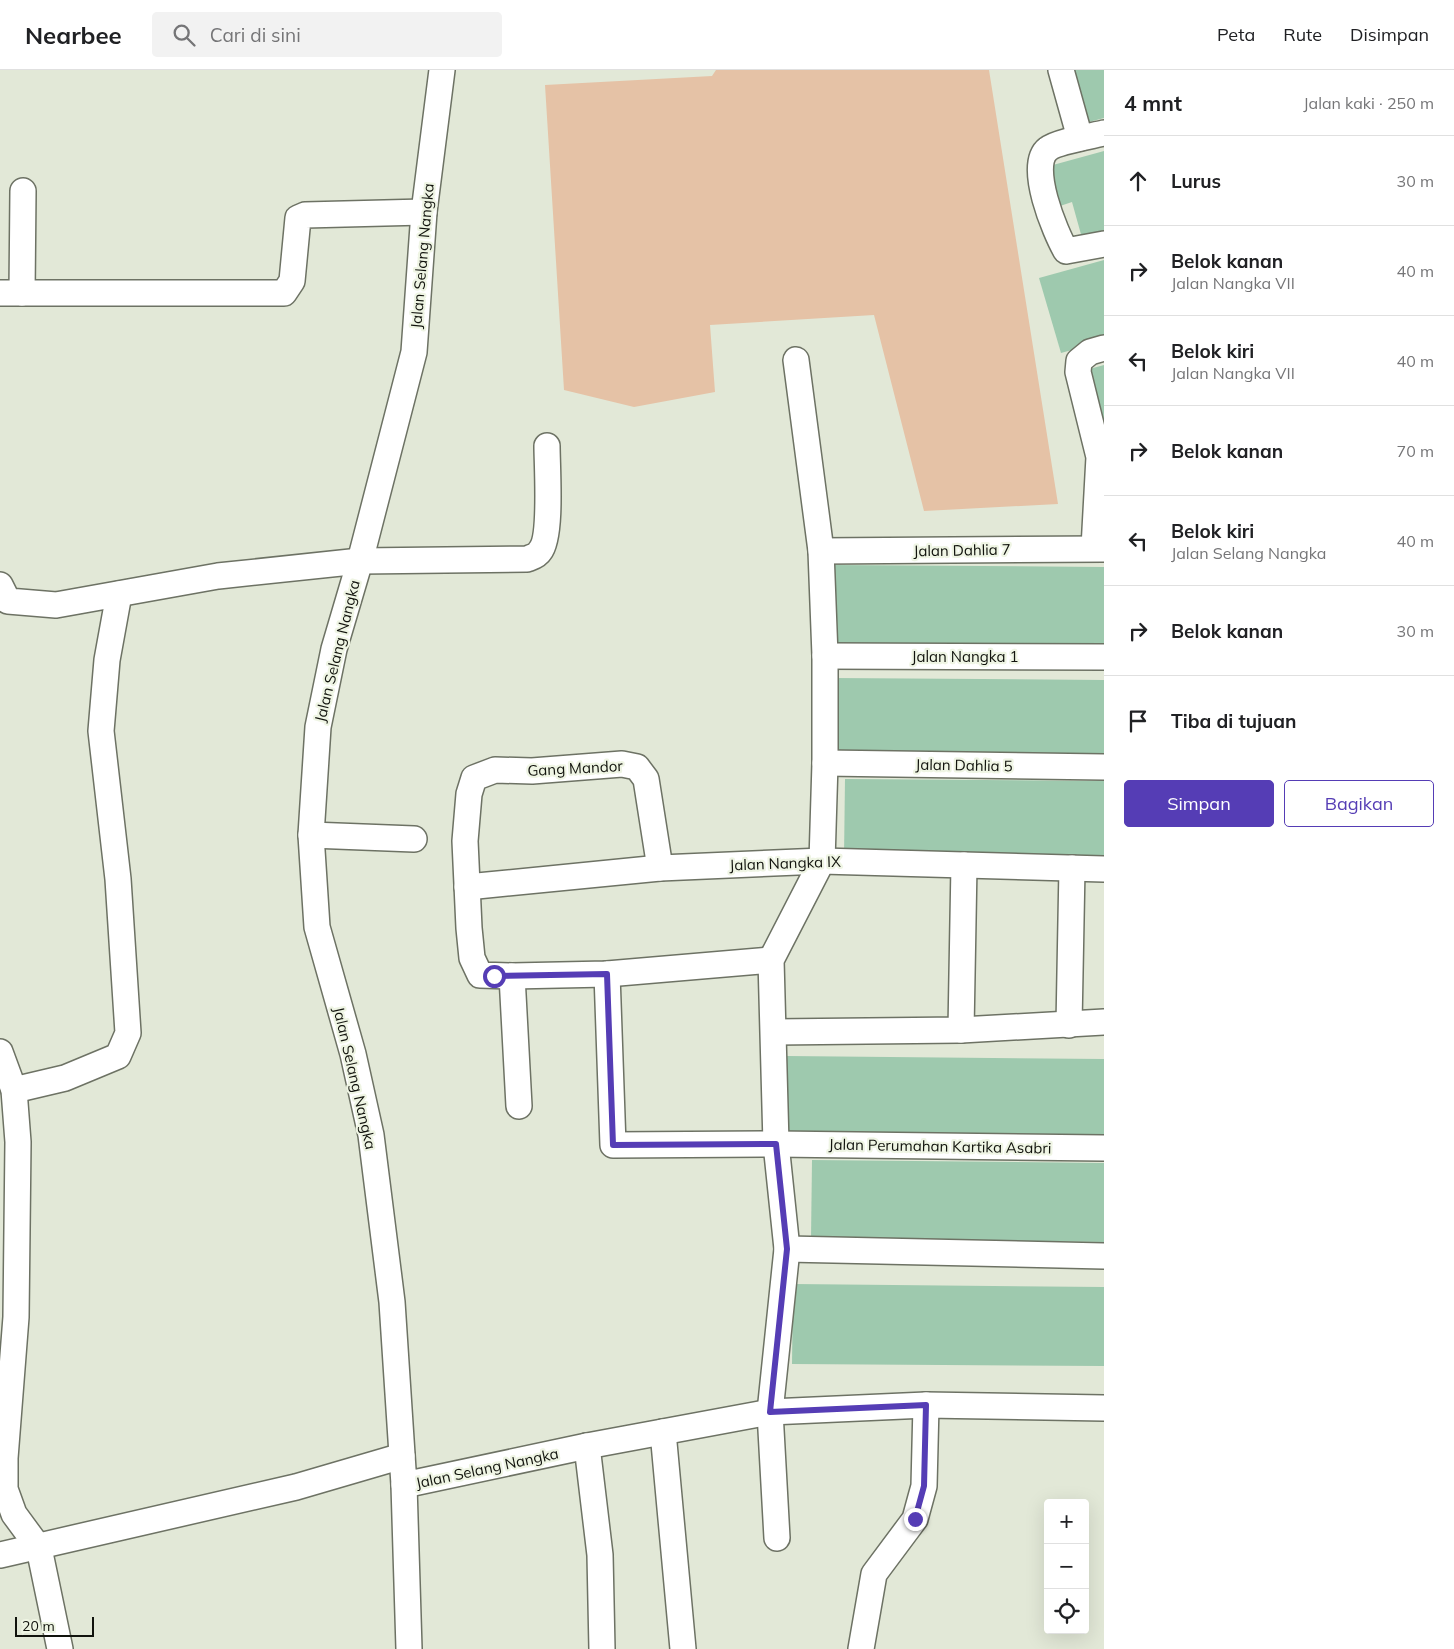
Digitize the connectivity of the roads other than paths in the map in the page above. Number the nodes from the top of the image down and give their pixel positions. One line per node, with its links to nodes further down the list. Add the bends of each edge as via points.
1 (442, 70): 5 (street, Jalan Selang Nangka)
2 (1061, 70): 3 (street)
3 (1092, 136): 6 (street, via 1048,149 1039,161 1041,180 1053,226 1066,251)
4 (23, 191): 7 (street)
5 (424, 212): 7 (street, via 305,215 298,218 292,281 284,293); 14 (street, Jalan Selang Nangka, via 414,352)
6 (1104, 244)
7 (11, 293)
8 (1104, 348): 11 (street, via 1090,352 1079,361 1078,372)
9 (796, 360): 13 (street)
10 (547, 446): 14 (street, via 548,514 542,550 535,556 527,559)
11 (1102, 456): 12 (street)
12 (1099, 548): 13 (street, Jalan Dahlia 7)
13 (821, 552): 17 (street)
14 (360, 561): 16 (street, via 218,576); 21 (street, Jalan Selang Nangka, via 334,649 318,728)
15 (0, 585): 16 (street, via 8,601 56,604)
16 (119, 594): 37 (street, via 106,660 102,731 118,879 128,1033 118,1056 65,1078)
17 (825, 656): 18 (street, Jalan Nangka 1); 19 (street)
18 (1104, 657)
19 (825, 763): 20 (street, Jalan Dahlia 5); 23 (street)
20 (1104, 767)
21 (311, 836): 22 (street); 48 (street, Jalan Selang Nangka, via 317,927 371,1134 392,1302)
22 (414, 839)
23 (822, 861): 24 (street, Jalan Nangka IX); 25 (street, Jalan Nangka IX); 29 (street)
24 (964, 864): 26 (street, Jalan Nangka IX); 34 (street)
25 (660, 868): 28 (street, Jalan Nangka IX); 28 (street, Gang Mandor, via 646,779 637,767 622,764 532,771 495,770 474,778 469,794 465,841)
26 (1072, 868): 27 (street, Jalan Nangka IX); 33 (street)
27 (1104, 869)
28 (468, 887): 31 (street, via 472,958 480,975)
29 (771, 960): 30 (street); 35 (street)
30 (607, 974): 31 (street); 39 (street, Jalan Perumahan Kartika Asabri, via 613,1145)
31 (512, 976): 38 (street)
32 (1104, 1022): 33 (street)
33 (1068, 1024): 34 (street)
34 (961, 1030): 35 (street)
35 (774, 1032): 39 (street)
36 (1, 1056): 37 (street)
37 (14, 1090): 51 (street, via 18,1142 16,1307 5,1489 14,1514)
38 (519, 1106)
39 (776, 1144): 40 (street, Jalan Perumahan Kartika Asabri); 41 (street)
40 (1104, 1148)
41 (787, 1249): 42 (street); 45 (street)
42 (1104, 1256)
43 (926, 1405): 44 (street, Jalan Selang Nangka); 45 (street, Jalan Selang Nangka); 57 (street, via 924,1486 915,1519 874,1574)
44 (1104, 1408)
45 (770, 1412): 46 (street, Jalan Selang Nangka); 50 (street)
46 (663, 1432): 47 (street, Jalan Selang Nangka); 56 (street)
47 (587, 1446): 49 (street, Jalan Selang Nangka); 55 (street, via 600,1555)
48 (402, 1456): 49 (street, Jalan Selang Nangka); 51 (street, via 296,1487)
49 (404, 1485): 54 (street)
50 (777, 1538)
51 (39, 1548): 52 (street); 53 (street)
52 (0, 1555)
53 (60, 1649)
54 (409, 1649)
55 (602, 1649)
56 (683, 1649)
57 (861, 1649)

